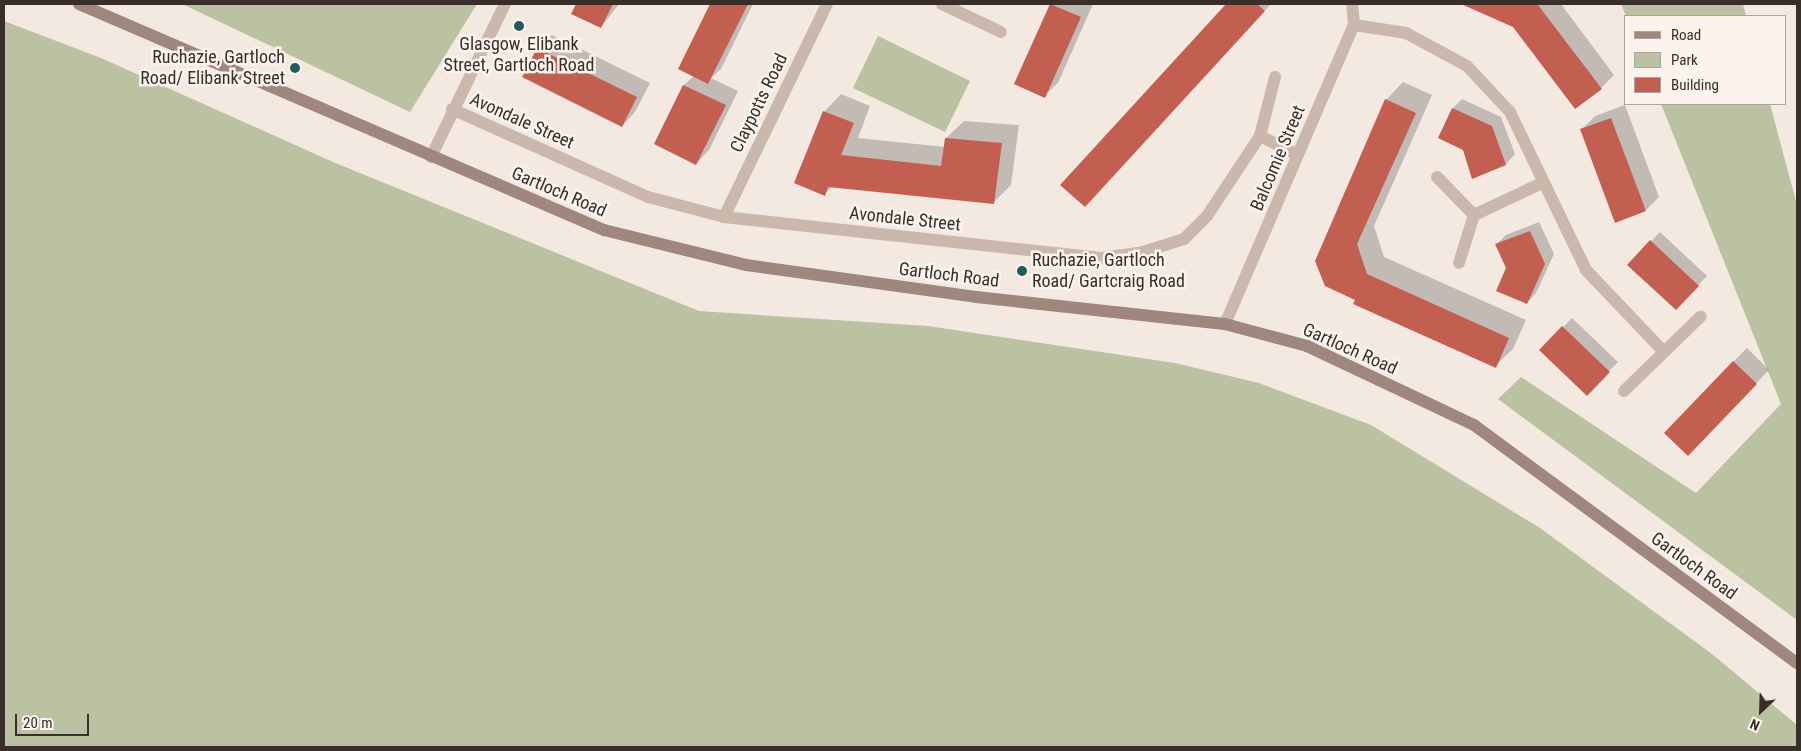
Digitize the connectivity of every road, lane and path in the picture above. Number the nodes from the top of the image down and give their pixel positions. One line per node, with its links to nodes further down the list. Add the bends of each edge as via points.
1 (79, 4): 12 (main road, Gartloch Road)
2 (505, 4): 9 (street)
3 (827, 4): 16 (street, Claypotts Road)
4 (942, 4): 7 (street)
5 (1352, 4): 6 (street, Balcomie Street)
6 (1354, 25): 11 (street, Balcomie Street); 14 (street, via 1406,33 1467,66 1510,112)
7 (1001, 32)
8 (1274, 77): 10 (street, Avondale Street)
9 (452, 109): 12 (street); 16 (street, Avondale Street, via 648,197)
10 (1260, 136): 11 (street); 16 (street, Avondale Street, via 1208,216 1184,239 1142,252 1102,258)
11 (1298, 155): 19 (street, Balcomie Street)
12 (431, 157): 19 (main road, Gartloch Road, via 604,230 746,265 976,297)
13 (1437, 177): 15 (street)
14 (1544, 182): 15 (street); 20 (street, via 1586,270)
15 (1474, 215): 17 (street)
16 (724, 217)
17 (1459, 263)
18 (1701, 316): 20 (street)
19 (1225, 324): 22 (main road, Gartloch Road, via 1307,346 1474,425)
20 (1664, 352): 21 (street)
21 (1624, 391)
22 (1797, 664)

